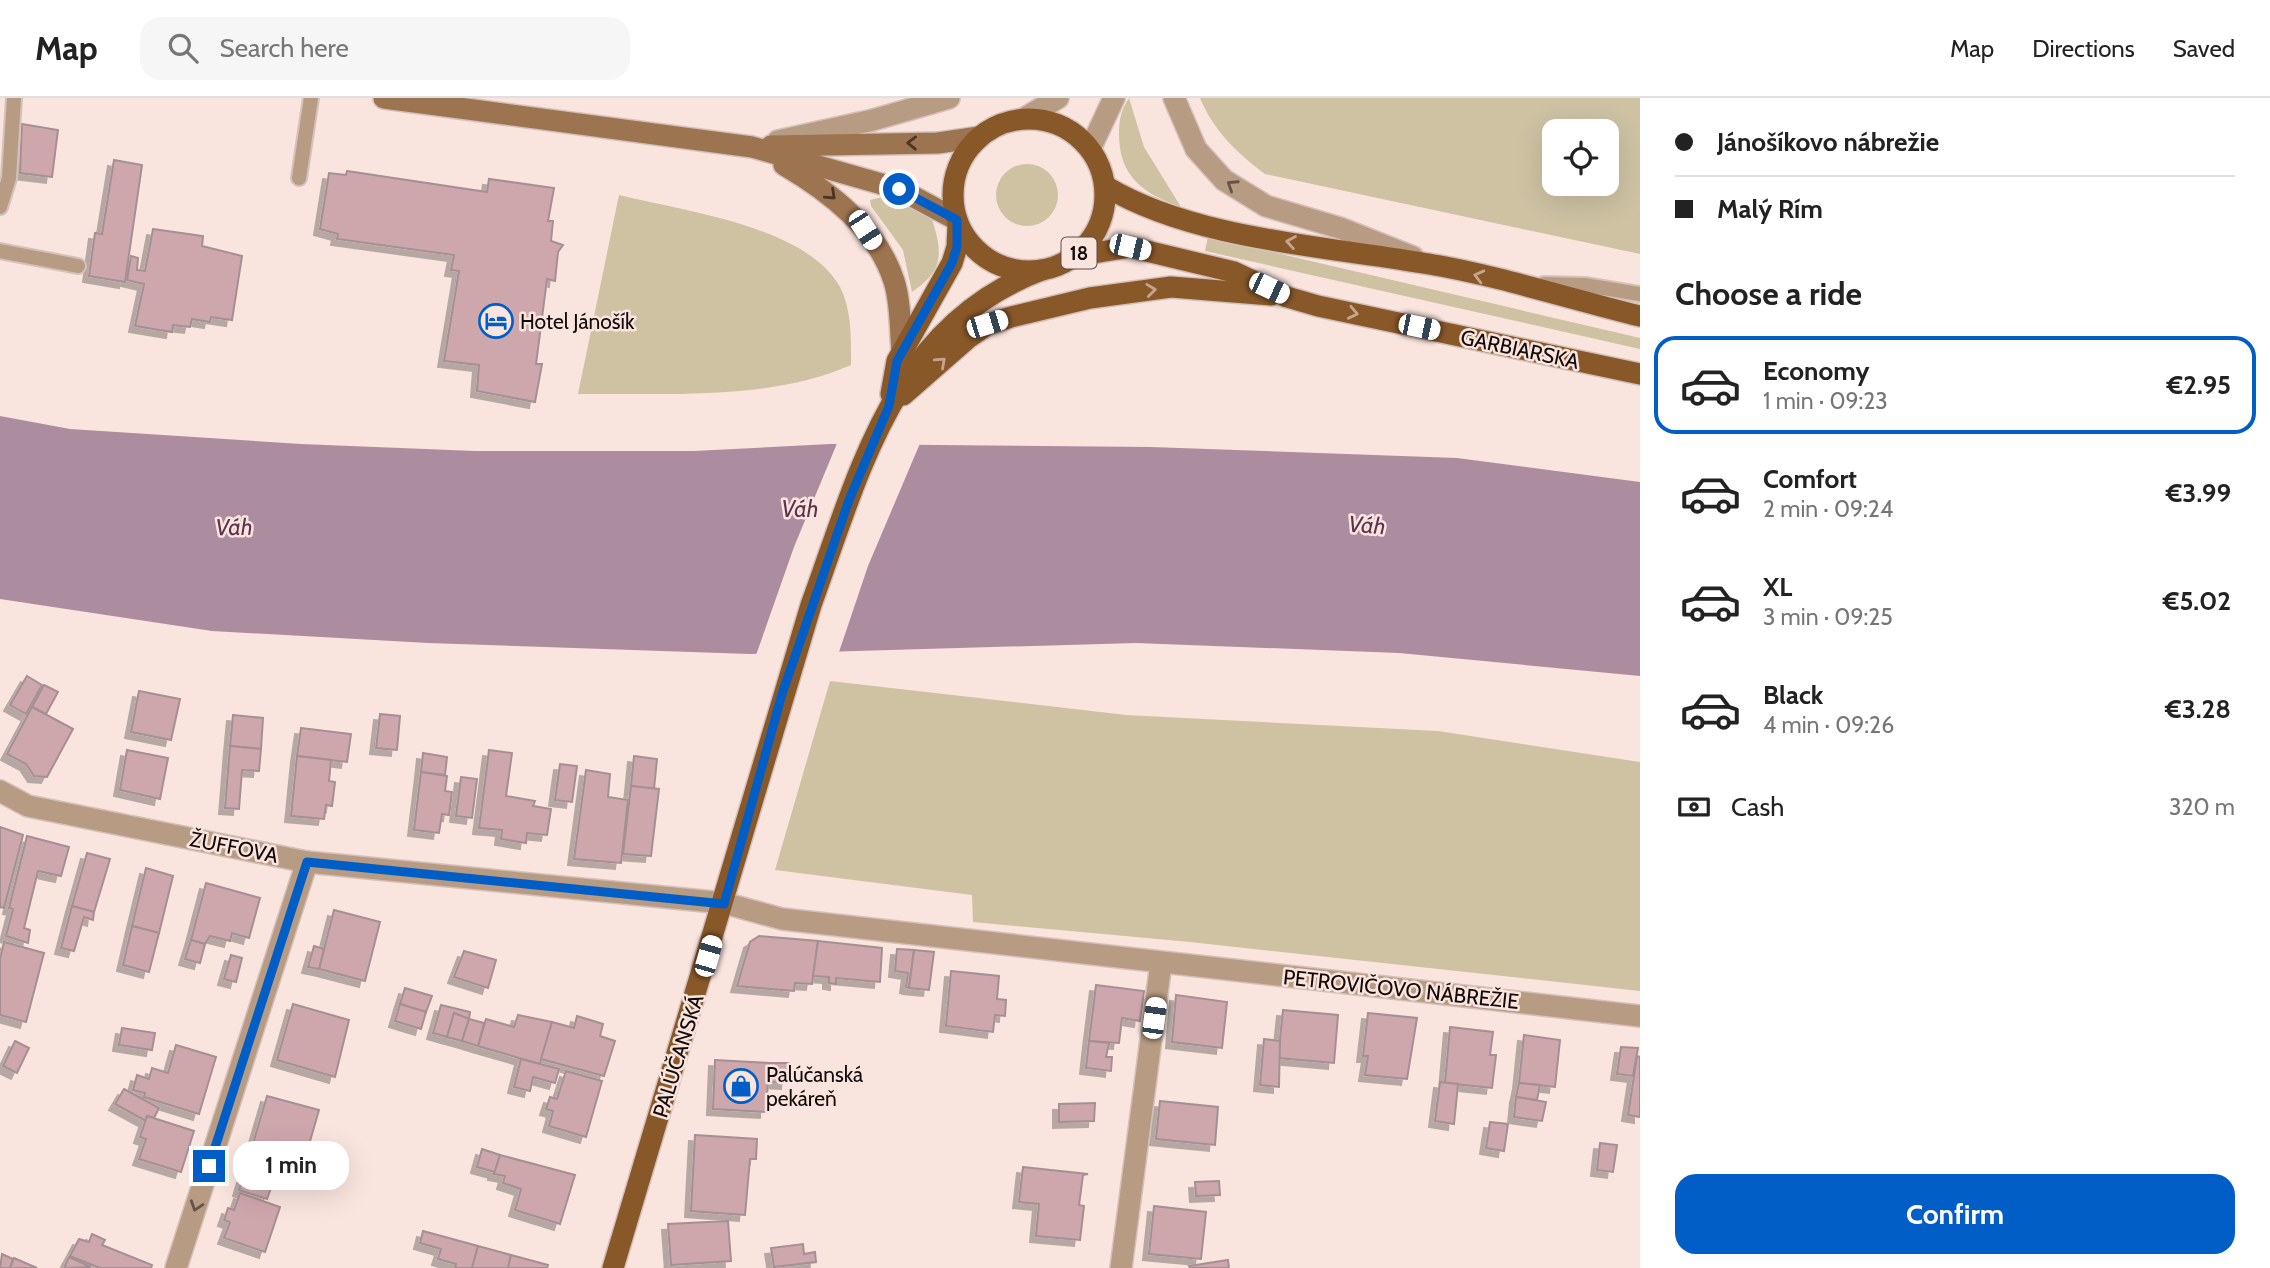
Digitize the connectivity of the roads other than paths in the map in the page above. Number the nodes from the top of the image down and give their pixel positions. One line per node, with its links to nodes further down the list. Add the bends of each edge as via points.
1 (14, 98): 15 (lane, via 9,178)
2 (311, 98): 13 (lane)
3 (384, 98): 8 (main road)
4 (949, 98): 11 (street)
5 (1058, 98): 9 (street)
6 (1114, 98): 12 (street)
7 (1174, 98): 19 (street, one-way to 7, via 1266,205 1224,180 1196,149)
8 (418, 100): 11 (main road)
9 (1025, 118): 10 (main road, 18); 12 (main road, 18, via 1067,128)
10 (979, 137): 11 (main road, one-way to 11, via 938,143); 16 (main road, 18, via 967,150 955,177)
11 (752, 147): 16 (main road, via 899,189); 26 (main road, one-way to 26, via 825,189 865,230 895,282)
12 (1090, 149): 14 (main road, 18, via 1101,166)
13 (299, 178)
14 (1105, 186): 18 (main road, 18, via 1100,226); 19 (main road, one-way to 14, via 1235,232 1150,210)
15 (0, 207)
16 (958, 223): 21 (main road, 18, via 970,244 987,259 1010,270); 26 (main road, PALÚČANSKÁ / 18, via 952,263)
17 (0, 251): 20 (lane)
18 (1076, 256): 21 (main road, 18); 24 (main road, GARBIARSKA / 18, via 1130,247 1234,272)
19 (1432, 264): 22 (main road, one-way to 19)
20 (78, 266)
21 (1042, 271): 28 (main road, PALÚČANSKÁ / 18, via 1010,282 960,317 913,367)
22 (1507, 283): 23 (lane, via 1585,285); 25 (main road)
23 (1640, 294)
24 (1287, 297): 27 (main road, GARBIARSKA / 18, one-way to 27); 28 (main road, one-way to 24, via 967,339 987,324 1011,317 1090,298 1171,287)
25 (1640, 316)
26 (902, 352): 28 (main road, PALÚČANSKÁ / 18)
27 (1640, 374)
28 (887, 411): 31 (main road, PALÚČANSKÁ / 18, via 849,500 782,694)
29 (0, 791): 30 (street, ŽUFFOVA, via 28,806)
30 (307, 862): 31 (street, ŽUFFOVA); 34 (street, one-way to 34)
31 (724, 904): 32 (street, PETROVIČOVO NÁBREŽIE, via 782,919); 35 (main road, PALÚČANSKÁ / 18)
32 (1161, 963): 33 (street, PETROVIČOVO NÁBREŽIE); 36 (street)
33 (1640, 1016)
34 (176, 1268)
35 (612, 1268)
36 (1121, 1268)

